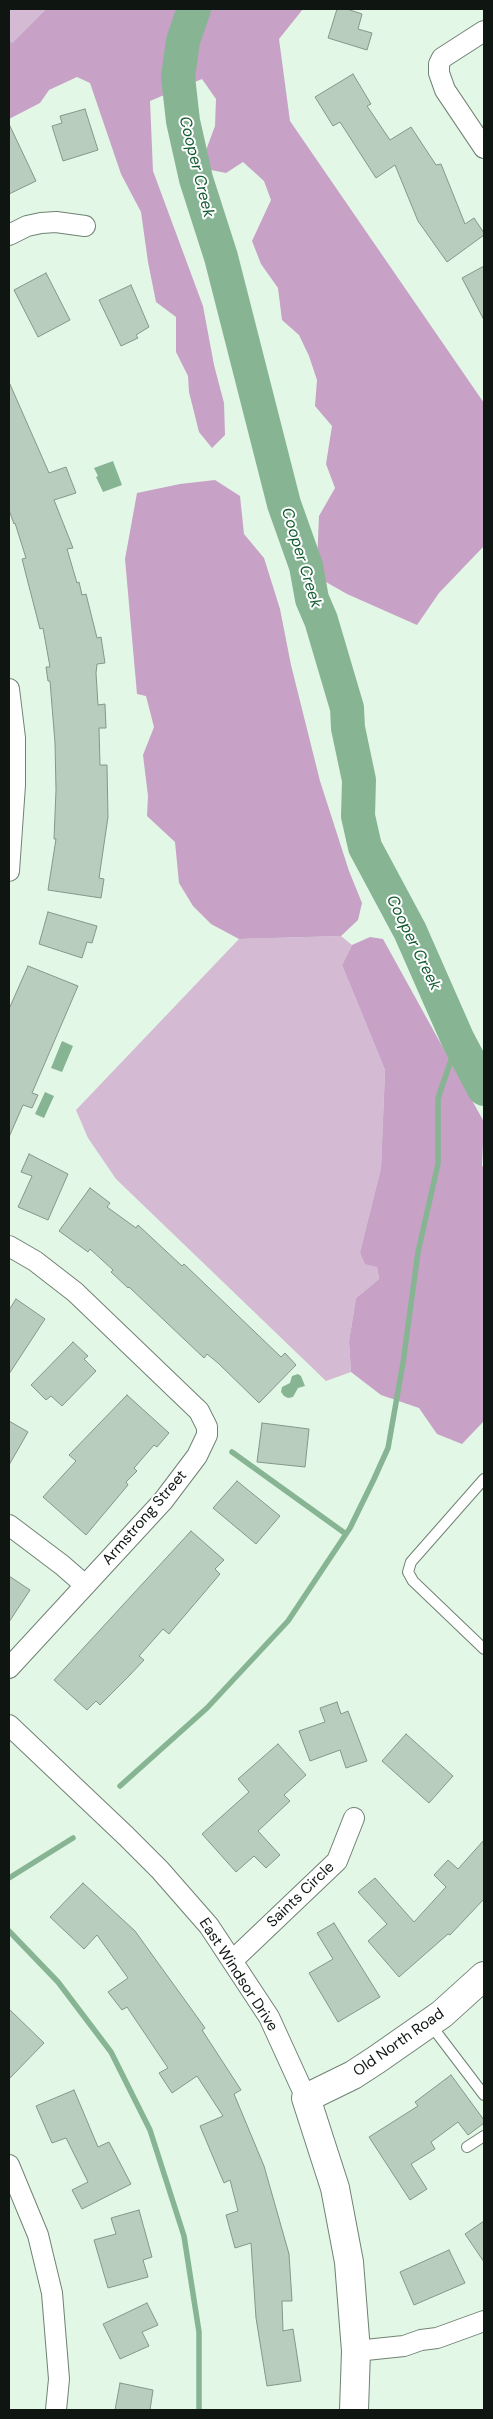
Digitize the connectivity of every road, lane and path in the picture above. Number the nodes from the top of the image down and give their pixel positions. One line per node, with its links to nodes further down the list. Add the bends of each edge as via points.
1 (484, 31): 2 (street, via 442,58 439,64 445,90)
2 (484, 148)
3 (86, 226): 4 (street, via 41,223)
4 (9, 235)
5 (9, 689): 6 (street, via 15,738 15,784)
6 (9, 871)
7 (9, 1246): 10 (street, Armstrong Street, via 41,1265 75,1292 199,1411 207,1427 204,1443 181,1478)
8 (484, 1479): 11 (lane, via 411,1562 408,1572 413,1581)
9 (9, 1525): 10 (street)
10 (85, 1585): 12 (street, Armstrong Street)
11 (484, 1649)
12 (9, 1668)
13 (9, 1725): 15 (street, East Windsor Drive, via 160,1870 209,1926)
14 (354, 1818): 15 (street, Saints Circle, via 337,1861)
15 (232, 1961): 19 (street, East Windsor Drive, via 269,2017)
16 (484, 1976): 17 (street, Old North Road)
17 (429, 2023): 18 (lane); 19 (street, Old North Road, via 353,2075)
18 (484, 2095)
19 (306, 2098): 24 (street, East Windsor Drive, via 335,2188 349,2262)
20 (484, 2136): 21 (lane)
21 (467, 2147)
22 (9, 2165): 25 (street, via 38,2235 52,2294 59,2379)
23 (484, 2321): 24 (street, via 404,2346)
24 (356, 2351): 26 (street, East Windsor Drive)
25 (56, 2410)
26 (354, 2410)

